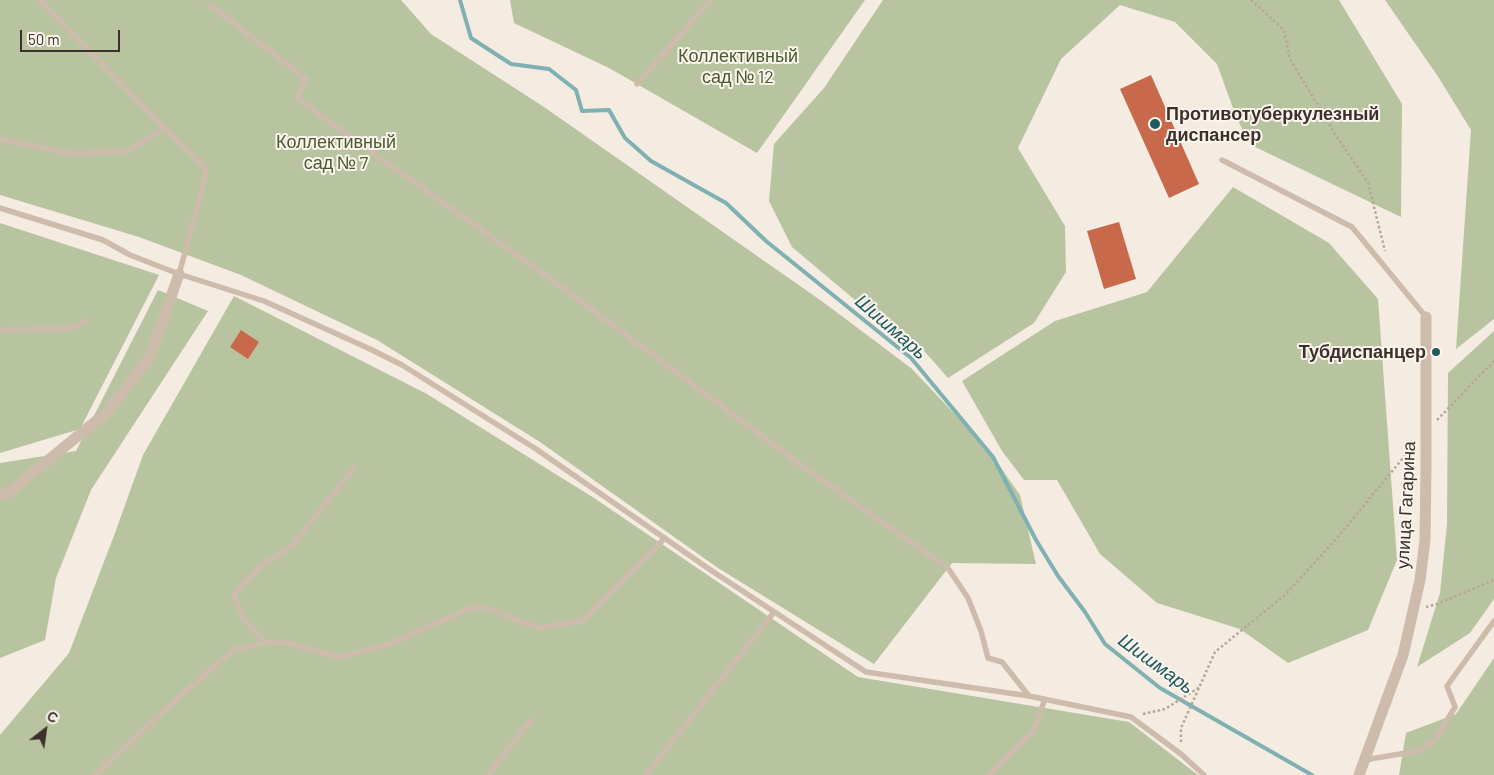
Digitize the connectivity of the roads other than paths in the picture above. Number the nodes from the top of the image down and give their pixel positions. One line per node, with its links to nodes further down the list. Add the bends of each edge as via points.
1 (39, 0): 5 (lane)
2 (712, 0): 4 (lane)
3 (210, 5): 19 (lane, via 306,79 297,98 563,288 805,468 948,568 968,598 988,658 1002,662)
4 (637, 84)
5 (165, 128): 6 (lane, via 128,151 73,154); 9 (lane, via 206,168)
6 (0, 139)
7 (1222, 160): 10 (lane, via 1352,227)
8 (0, 208): 9 (lane, via 103,240 130,255)
9 (179, 274): 14 (street, via 150,357 107,412 7,494); 15 (lane, via 264,300 402,365 536,449)
10 (1426, 318): 22 (street, улица Гагарина, via 1424,540 1420,580 1403,655)
11 (86, 321): 12 (lane, via 57,329)
12 (0, 330)
13 (354, 467): 18 (lane, via 292,546 261,566 234,596 243,618)
14 (0, 494)
15 (665, 538): 16 (lane); 18 (lane, via 582,621 538,628 486,606 470,608 390,644 339,657 288,642)
16 (774, 612): 19 (lane, via 866,672); 25 (lane)
17 (1494, 621): 22 (lane, via 1447,686 1455,707 1436,739 1418,751)
18 (266, 643): 23 (lane, via 233,650)
19 (1029, 696): 20 (lane)
20 (1045, 699): 26 (lane, via 1032,733); 27 (lane, via 1132,717)
21 (530, 721): 24 (lane)
22 (1363, 760): 28 (street, улица Гагарина)
23 (95, 775)
24 (488, 775)
25 (646, 775)
26 (989, 775)
27 (1204, 775)
28 (1360, 775)

